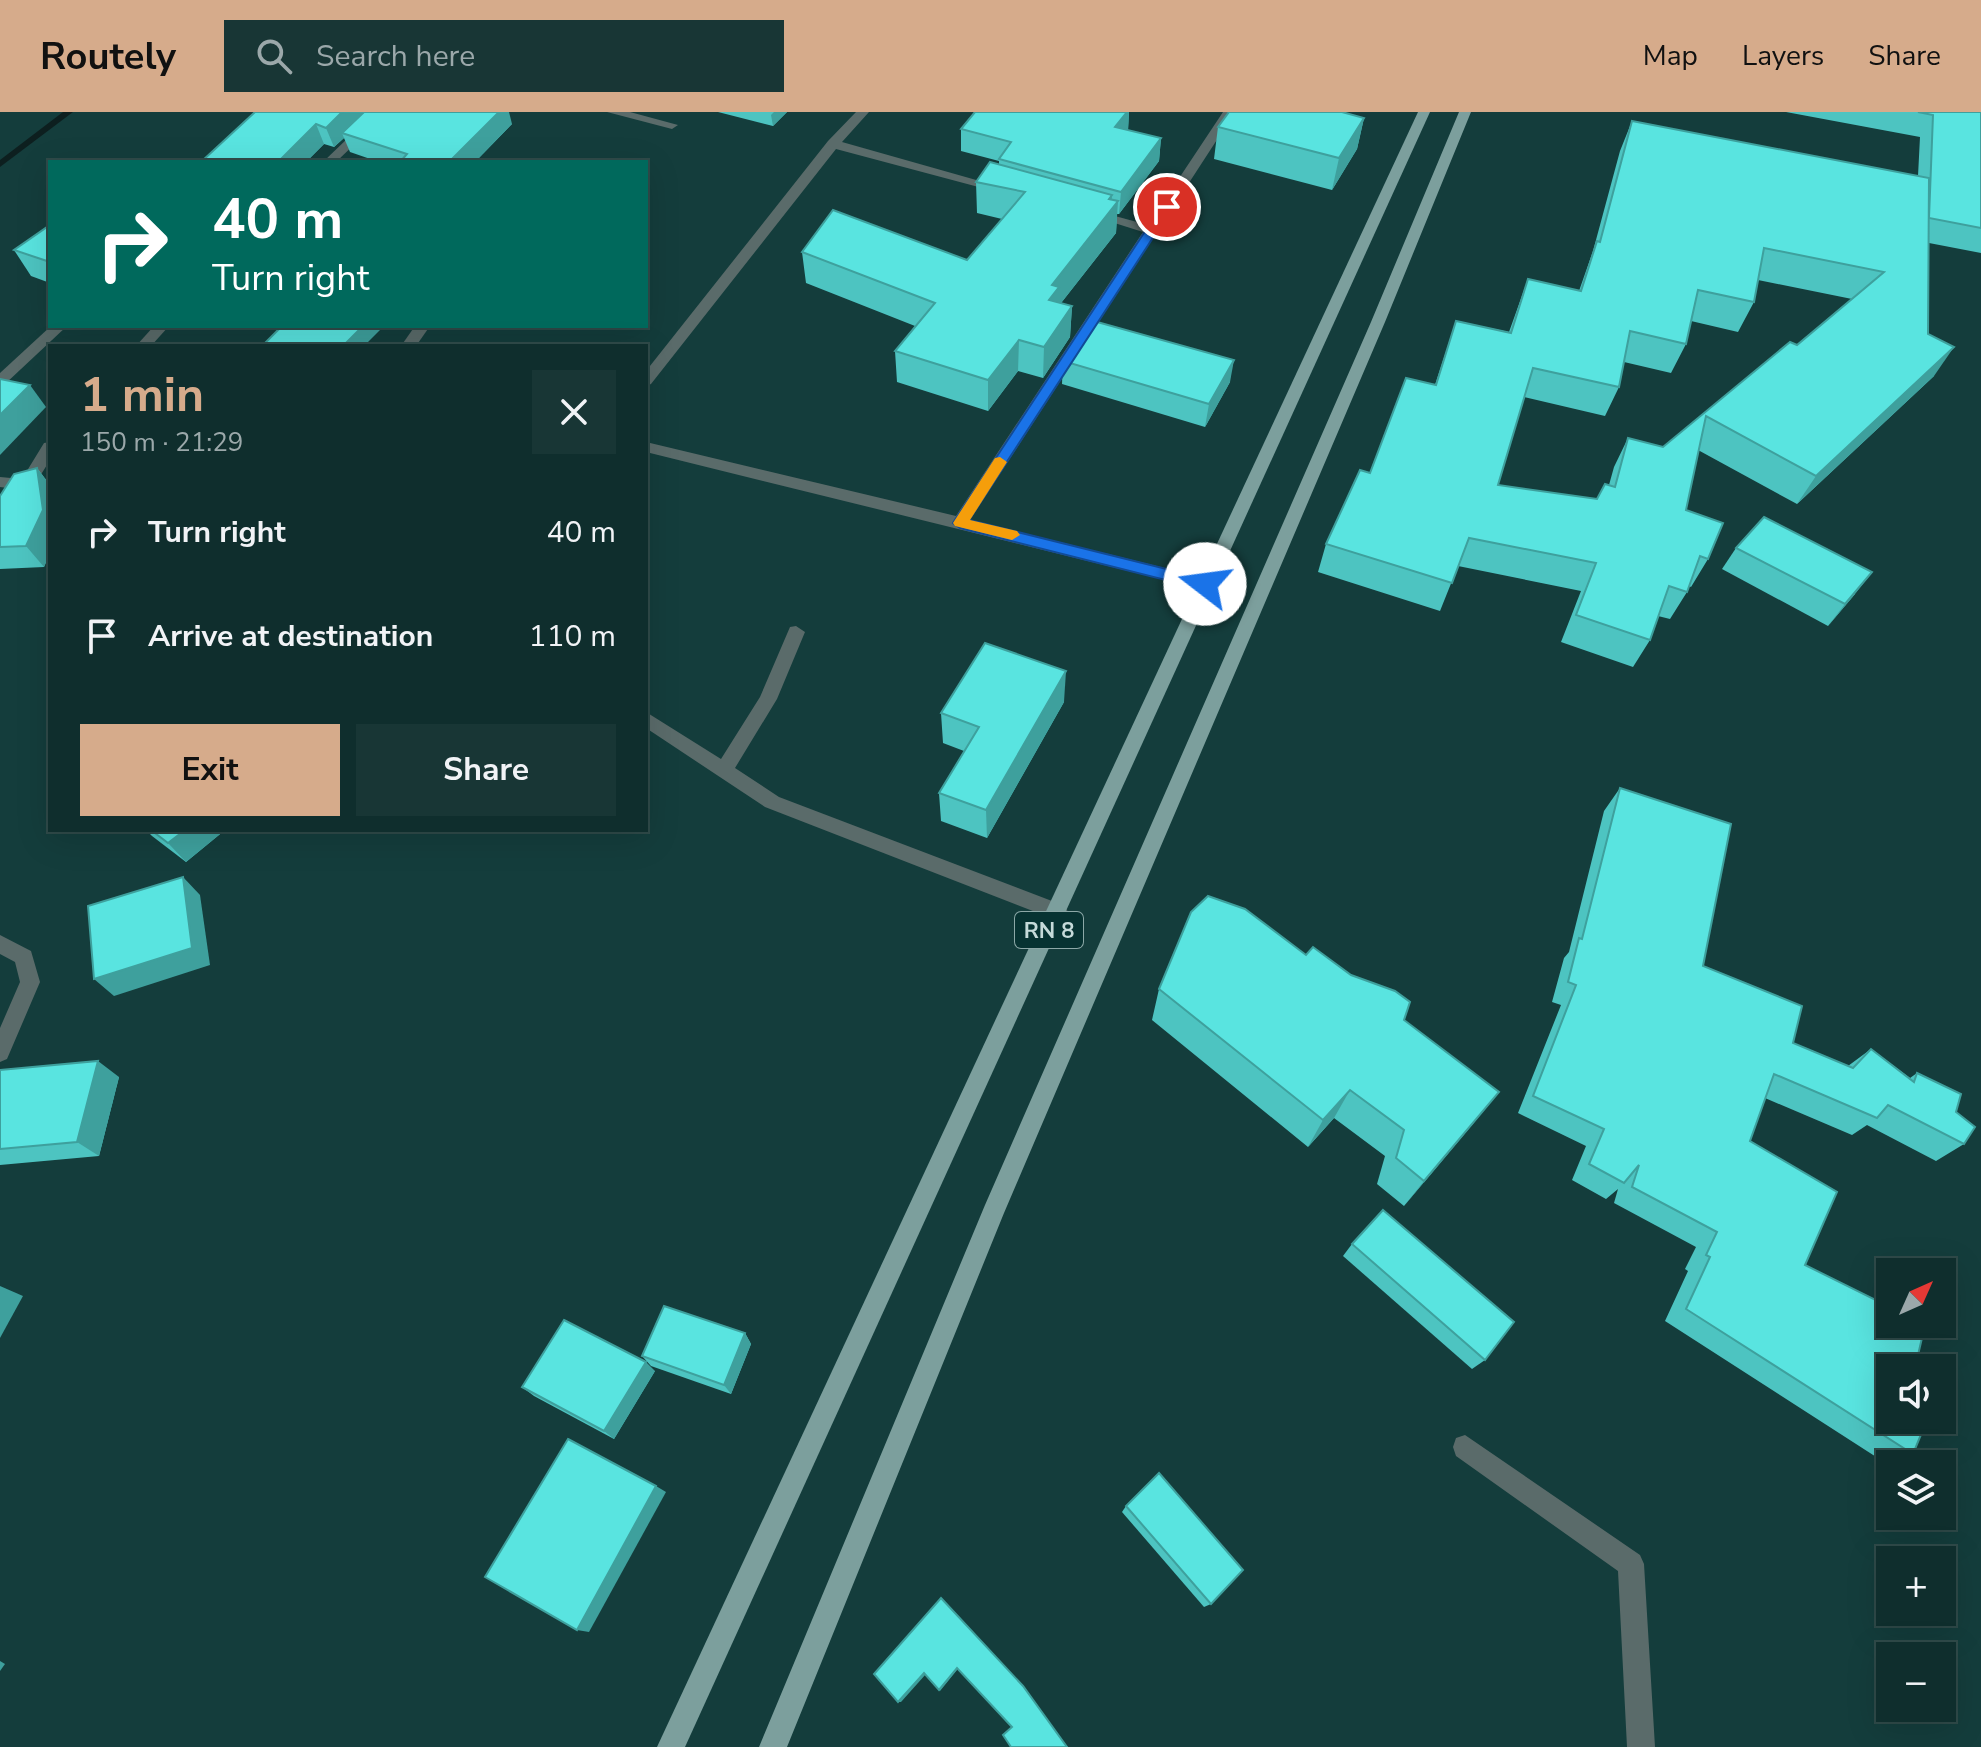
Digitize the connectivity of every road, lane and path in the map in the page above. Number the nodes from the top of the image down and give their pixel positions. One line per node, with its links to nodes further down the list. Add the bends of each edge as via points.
1 (382, 112): 9 (street)
2 (613, 112): 7 (street)
3 (863, 112): 8 (street)
4 (1227, 112): 12 (street)
5 (1424, 112): 24 (main road, RN 8)
6 (1465, 112): 33 (main road, RN 8, via 993,1213)
7 (672, 125)
8 (833, 144): 10 (street); 16 (street)
9 (331, 160)
10 (1015, 193)
11 (1075, 210): 12 (street)
12 (1151, 230): 22 (street)
13 (58, 328): 17 (street)
14 (160, 328): 15 (street)
15 (145, 344)
16 (648, 378)
17 (0, 381)
18 (648, 447): 22 (street)
19 (48, 450): 21 (street)
20 (0, 482): 21 (street)
21 (24, 485): 23 (street)
22 (960, 523): 24 (street)
23 (0, 527)
24 (1205, 584): 28 (main road, RN 8)
25 (796, 632): 27 (street, via 768,699)
26 (648, 720): 27 (street)
27 (723, 772): 28 (street, via 772,802)
28 (1058, 912): 32 (main road, RN 8)
29 (0, 944): 30 (street, via 24,957 30,982)
30 (0, 1052)
31 (1465, 1447): 34 (street, via 1631,1564)
32 (671, 1747)
33 (773, 1747)
34 (1641, 1747)

